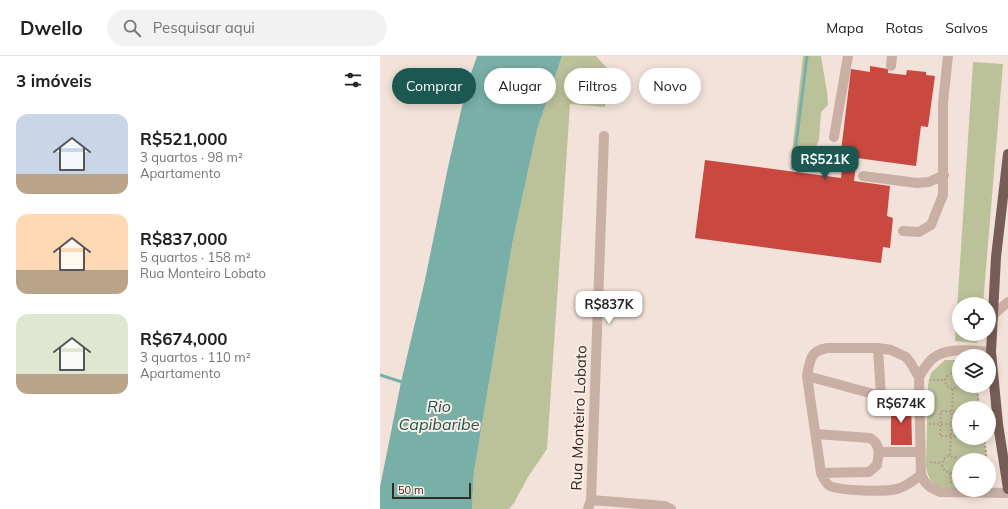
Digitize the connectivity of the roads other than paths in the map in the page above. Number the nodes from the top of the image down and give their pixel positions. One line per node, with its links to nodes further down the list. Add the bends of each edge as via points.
1 (848, 56): 4 (street)
2 (948, 56): 7 (street, via 943,103)
3 (604, 136): 26 (street, Rua Monteiro Lobato)
4 (834, 137)
5 (1008, 154): 9 (main road, via 997,250)
6 (863, 176): 7 (street, via 917,183)
7 (944, 176): 8 (street, via 943,195 931,225 919,232)
8 (903, 231)
9 (995, 297)
10 (1008, 302): 11 (street)
11 (996, 312)
12 (878, 348): 14 (street, via 820,349 812,356); 15 (street, via 891,350 906,357); 17 (street)
13 (952, 352): 15 (street, via 933,358)
14 (807, 376): 17 (street); 19 (street)
15 (919, 376): 18 (street)
16 (995, 393): 24 (main road)
17 (881, 396): 18 (street, via 905,395)
18 (919, 398): 21 (street)
19 (816, 434): 20 (street, via 870,438 876,442); 22 (street)
20 (879, 452): 21 (street); 22 (street, via 877,465 869,472)
21 (920, 452): 23 (street)
22 (821, 473): 23 (street, via 830,486 856,491 896,489)
23 (921, 475): 25 (street, via 930,487 940,492)
24 (1008, 490)
25 (1008, 493)
26 (590, 504): 27 (street, via 665,506)
27 (670, 509)

